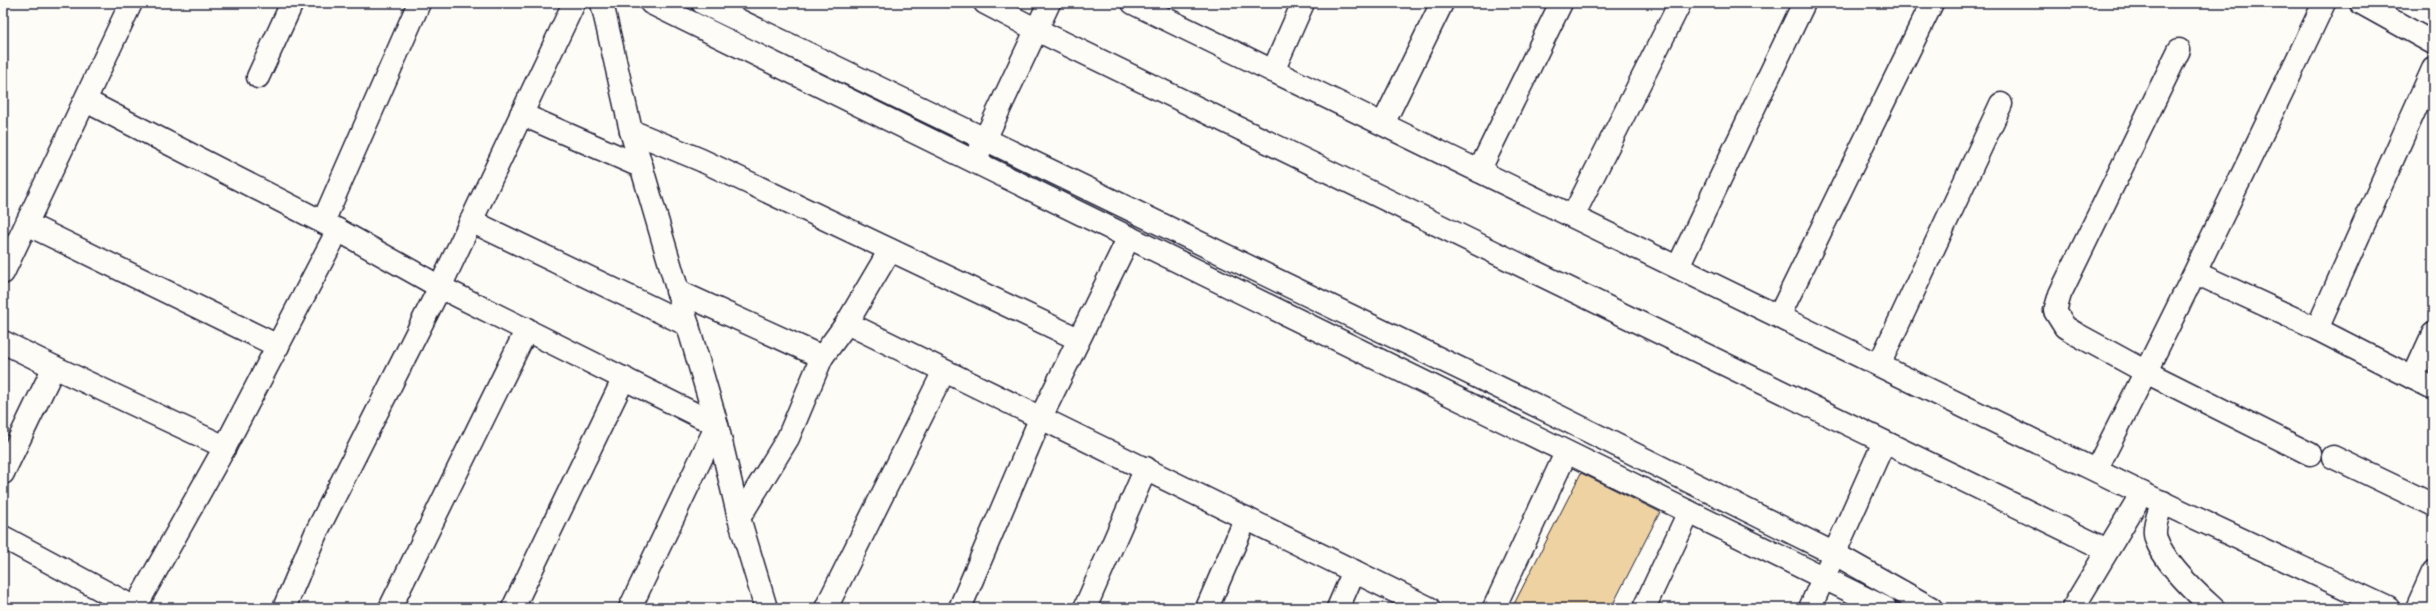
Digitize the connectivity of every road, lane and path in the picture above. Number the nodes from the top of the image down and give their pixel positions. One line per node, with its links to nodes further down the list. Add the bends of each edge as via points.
1 (131, 3): 25 (street)
2 (292, 3): 24 (street)
3 (419, 3): 37 (street)
4 (574, 3): 27 (street)
5 (602, 3): 29 (street)
6 (650, 3): 31 (street)
7 (703, 3): 30 (street)
8 (985, 3): 19 (street)
9 (1049, 3): 19 (street)
10 (1303, 3): 23 (street)
11 (1442, 3): 28 (street)
12 (1561, 3): 33 (street)
13 (1680, 3): 34 (street)
14 (1804, 3): 41 (street)
15 (1932, 3): 46 (street)
16 (2324, 3): 43 (street)
17 (2361, 3): 20 (street)
18 (1142, 5): 23 (street)
19 (1037, 30): 30 (street); 65 (street)
20 (2433, 43)
21 (2180, 50): 59 (street, via 2060,294 2055,311 2065,327)
22 (2433, 69): 50 (street)
23 (1272, 71): 28 (street)
24 (258, 77)
25 (86, 101): 36 (street); 37 (street)
26 (2001, 104): 56 (street)
27 (521, 114): 32 (street); 35 (street)
28 (1383, 124): 33 (street)
29 (631, 131): 32 (street); 40 (street, via 701,160)
30 (985, 139): 31 (street); 81 (street, via 1539,407)
31 (974, 162): 38 (street)
32 (642, 167): 45 (street)
33 (1479, 171): 34 (street)
34 (1573, 216): 41 (street)
35 (471, 221): 44 (street); 48 (street)
36 (27, 224): 39 (street); 54 (street)
37 (330, 226): 44 (street); 54 (street)
38 (1129, 237): 52 (street); 67 (street)
39 (9, 246): 42 (street)
40 (890, 250): 47 (street); 52 (street)
41 (1678, 267): 46 (street)
42 (3, 273)
43 (2196, 273): 50 (street); 59 (street, via 2170,320)
44 (440, 287): 49 (street); 86 (street, via 316,533)
45 (677, 291): 48 (street); 55 (street)
46 (1779, 316): 56 (street)
47 (847, 323): 55 (street); 58 (street)
48 (688, 325): 64 (street)
49 (527, 329): 60 (street); 87 (street)
50 (2317, 329): 61 (street)
51 (2433, 334): 61 (street)
52 (1078, 339): 63 (street)
53 (3, 342): 57 (street)
54 (278, 346): 66 (street)
55 (822, 357): 77 (street, via 788,438)
56 (1879, 365): 71 (street)
57 (54, 367): 66 (street); 72 (street)
58 (944, 371): 63 (street); 91 (street)
59 (2146, 372): 68 (street); 71 (street)
60 (624, 378): 64 (street); 88 (street)
61 (2413, 378): 62 (street)
62 (2433, 388)
63 (1041, 418): 70 (street); 92 (street)
64 (718, 425): 77 (street); 89 (street)
65 (1884, 442): 80 (street); 81 (street)
66 (225, 448): 85 (street)
67 (1566, 452): 76 (street); 97 (street)
68 (2310, 454)
69 (2333, 457): 75 (street)
70 (1146, 468): 78 (street); 93 (street)
71 (2096, 470): 73 (street)
72 (3, 473)
73 (2142, 493): 74 (street); 80 (street)
74 (2163, 502): 103 (street, via 2156,524 2156,538 2170,561 2195,592); 104 (street)
75 (2433, 505)
76 (1688, 512): 84 (street); 98 (street)
77 (739, 518): 90 (street)
78 (1246, 518): 82 (street); 94 (street)
79 (3, 538): 85 (street)
80 (2107, 550): 102 (street)
81 (1835, 554): 84 (street); 101 (street)
82 (1354, 571): 95 (street); 96 (street)
83 (2433, 572): 105 (street)
84 (1824, 578): 99 (street); 100 (street)
85 (135, 608)
86 (284, 608)
87 (390, 608)
88 (513, 608)
89 (630, 608)
90 (766, 608)
91 (826, 608)
92 (960, 608)
93 (1085, 608)
94 (1207, 608)
95 (1338, 608)
96 (1429, 608)
97 (1494, 608)
98 (1644, 608)
99 (1810, 608)
100 (1886, 608)
101 (1931, 608)
102 (2073, 608)
103 (2213, 608)
104 (2388, 608)
105 (2417, 608)

